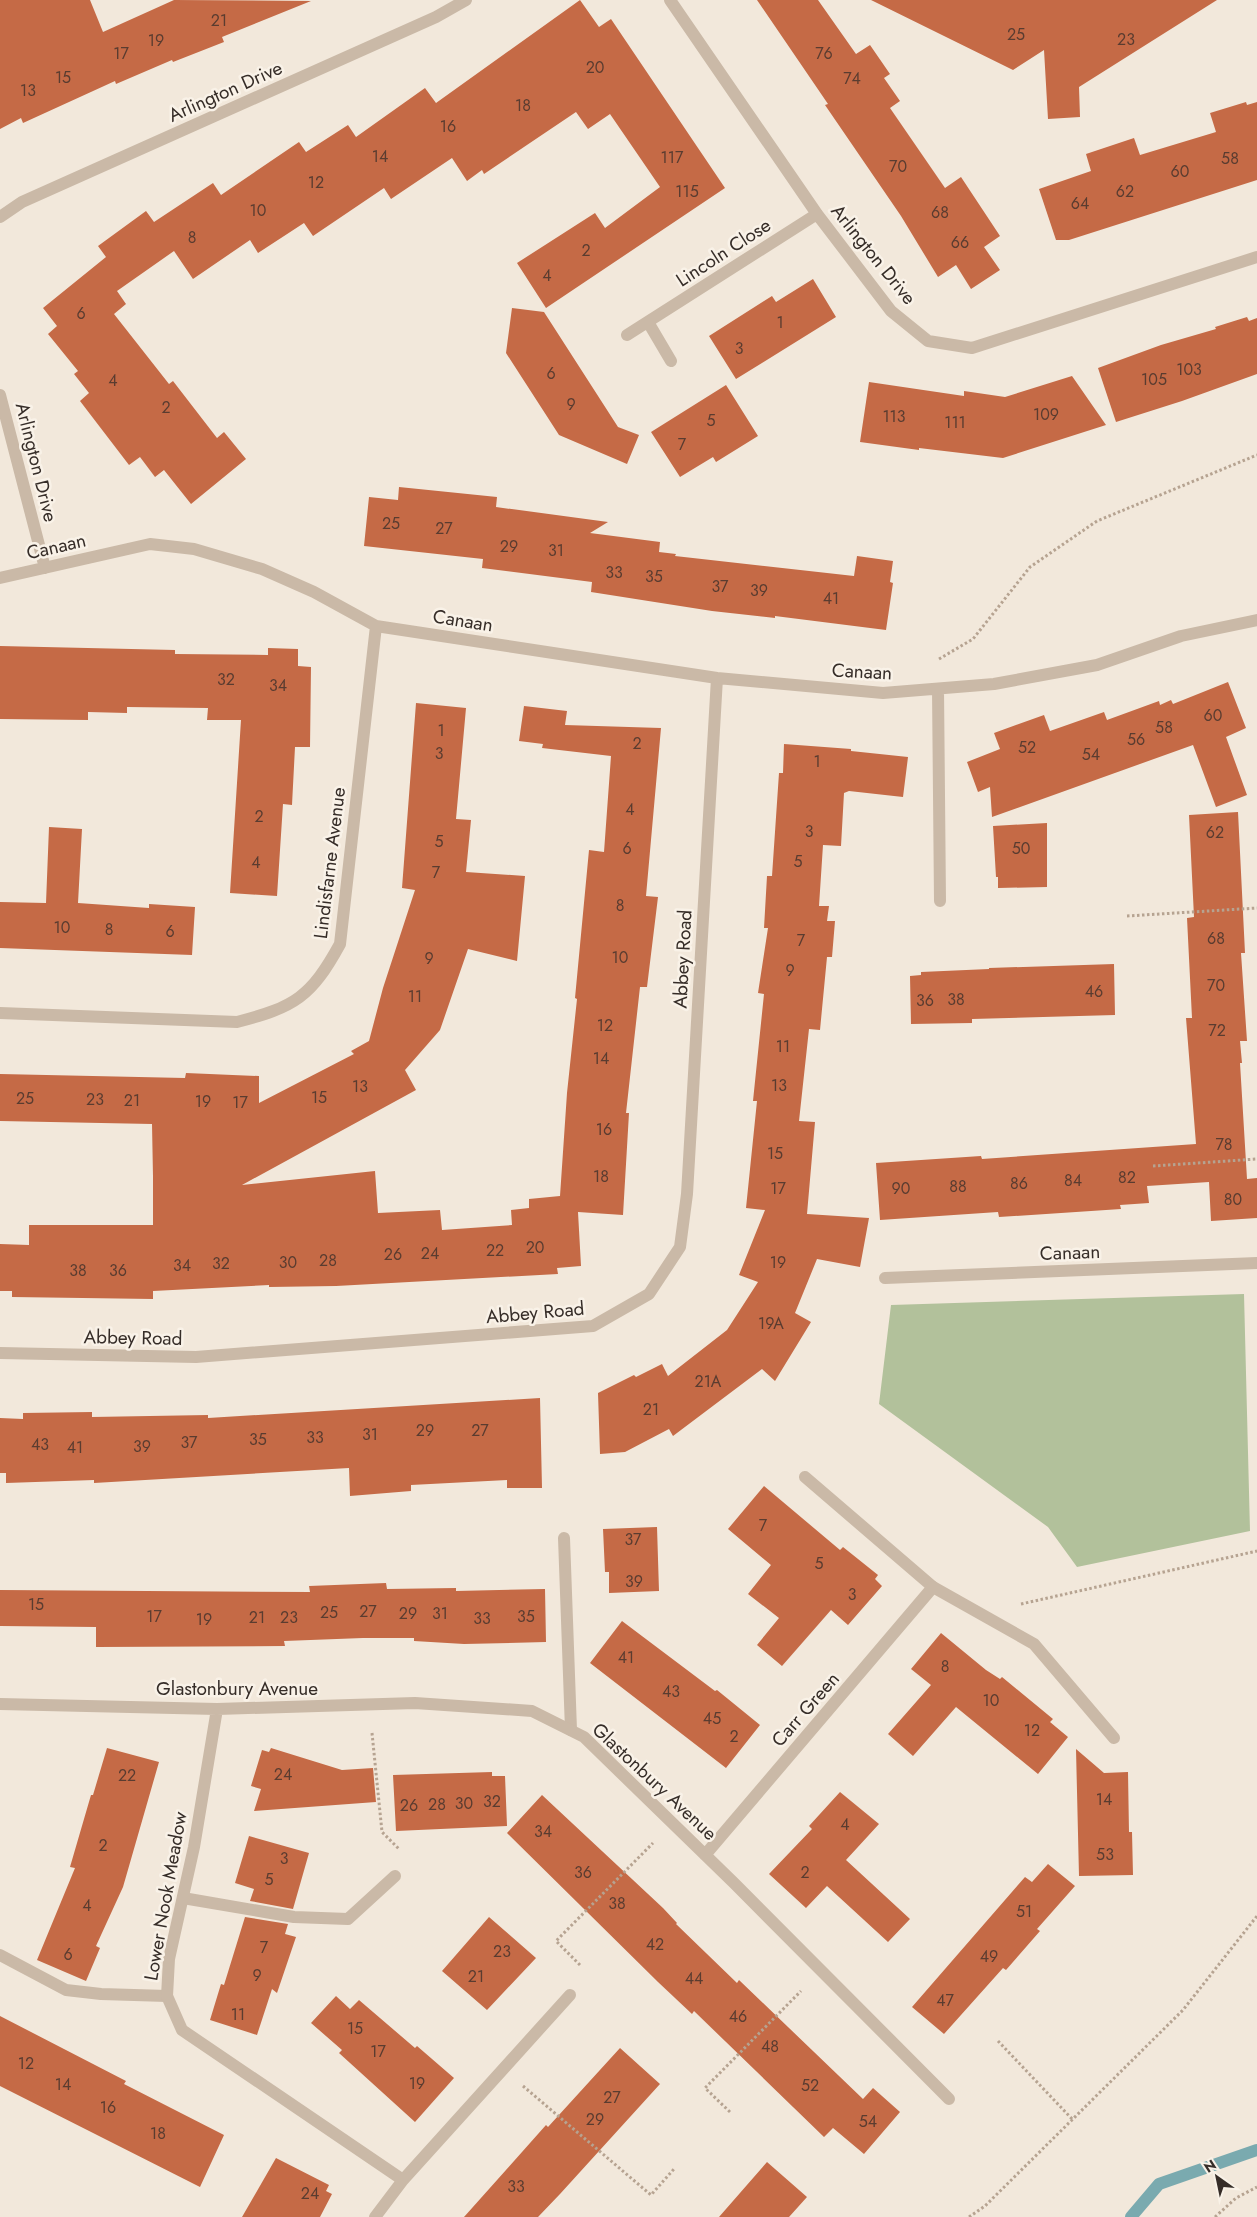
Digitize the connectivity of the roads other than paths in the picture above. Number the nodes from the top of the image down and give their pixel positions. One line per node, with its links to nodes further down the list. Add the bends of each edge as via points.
1 (466, 0): 4 (street, Arlington Drive, via 436,17 22,202)
2 (670, 0): 3 (street, Arlington Drive)
3 (817, 214): 5 (street, Arlington Drive, via 891,311 928,341 972,348); 6 (street, Lincoln Close)
4 (0, 217)
5 (1257, 257)
6 (648, 322): 7 (street, Lincoln Close); 8 (street)
7 (627, 335)
8 (671, 361)
9 (0, 395): 10 (street, Arlington Drive)
10 (45, 568): 11 (street, Canaan); 13 (street, Canaan, via 150,544 194,549 262,569 314,592)
11 (0, 578)
12 (1257, 620): 15 (street, Canaan, via 1181,636 1097,665 994,684)
13 (376, 626): 14 (street, Canaan); 17 (street, Lindisfarne Avenue, via 340,944 325,971 303,996 272,1013 237,1022)
14 (717, 678): 15 (street, Canaan, via 882,693); 20 (street, Abbey Road, via 686,1194 680,1247 648,1294 594,1326 196,1357)
15 (938, 689): 16 (street)
16 (940, 901)
17 (0, 1013)
18 (1257, 1263): 19 (street, Canaan)
19 (885, 1278)
20 (0, 1353)
21 (805, 1477): 23 (street)
22 (564, 1538): 26 (street)
23 (933, 1587): 27 (street, via 1034,1644); 28 (street, Carr Green)
24 (0, 1704): 25 (street, Glastonbury Avenue)
25 (217, 1709): 26 (street, Glastonbury Avenue, via 415,1703 532,1710); 30 (street, Lower Nook Meadow)
26 (571, 1730): 28 (street, Glastonbury Avenue, via 584,1737)
27 (1114, 1738)
28 (705, 1854): 34 (street, Glastonbury Avenue)
29 (394, 1876): 30 (street, via 348,1919 294,1918)
30 (183, 1898): 33 (street, Lower Nook Meadow, via 169,1958)
31 (0, 1955): 33 (street, via 66,1990)
32 (570, 1995): 35 (street)
33 (166, 1996): 35 (street, Lower Nook Meadow, via 182,2030)
34 (949, 2099)
35 (403, 2180): 36 (street)
36 (375, 2217)

